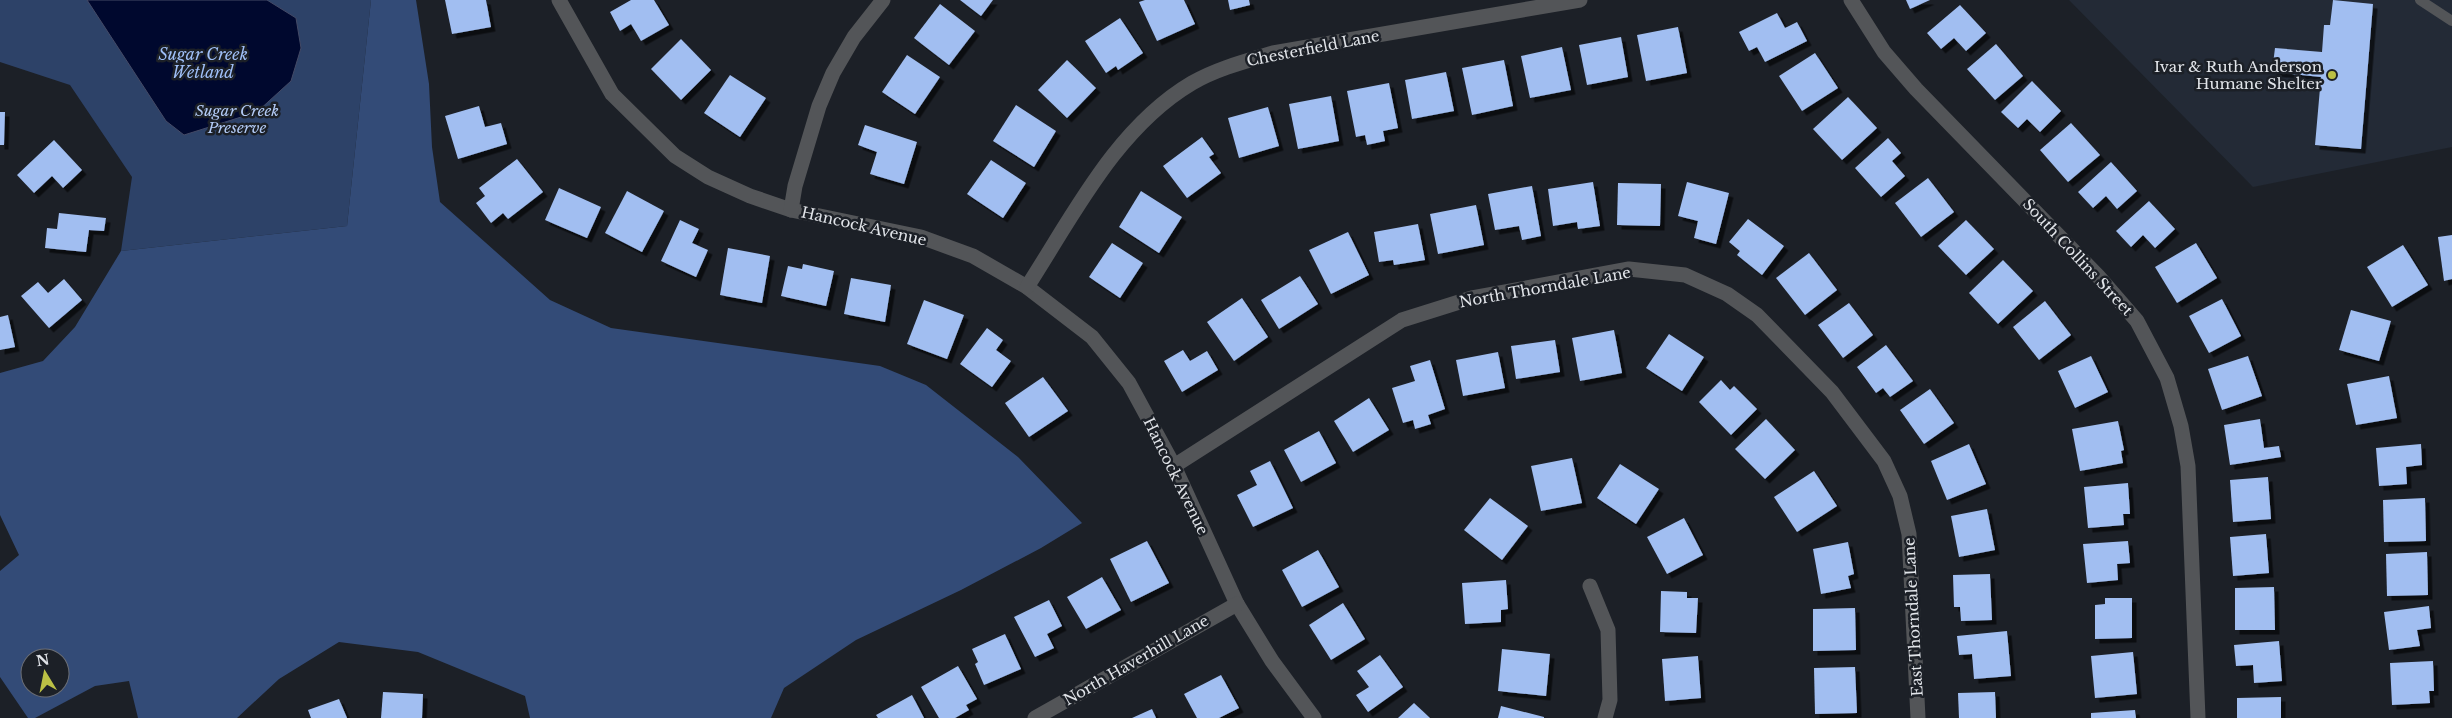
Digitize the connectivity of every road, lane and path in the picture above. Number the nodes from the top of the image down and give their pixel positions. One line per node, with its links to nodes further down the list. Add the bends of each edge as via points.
1 (559, 0): 8 (street, Hancock Avenue, via 612,94 675,156 708,177)
2 (883, 0): 8 (street, via 854,37 822,98 795,186)
3 (1580, 0): 6 (street, Chesterfield Lane)
4 (1851, 0): 18 (street, South Collins Street, via 1884,52 1916,88 2098,276 2137,321 2167,378 2188,466)
5 (2420, 0): 7 (lane)
6 (1546, 3): 9 (street, Chesterfield Lane, via 1274,53 1239,63 1192,83 1151,113 1119,146)
7 (2452, 21)
8 (791, 210): 9 (street, Hancock Avenue, via 920,237 973,256)
9 (1027, 287): 11 (street, Hancock Avenue, via 1092,336 1129,383)
10 (1788, 344): 11 (street, North Thorndale Lane, via 1757,315 1727,294 1685,275 1629,269 1472,298 1402,320); 17 (street, East Thorndale Lane, via 1832,392 1884,460 1900,496 1909,534)
11 (1174, 466): 13 (street, Hancock Avenue)
12 (1590, 586): 16 (street, via 1608,630 1610,700)
13 (1237, 604): 14 (street, North Haverhill Lane); 15 (street, Hancock Avenue, via 1272,661)
14 (1035, 718)
15 (1314, 718)
16 (1605, 718)
17 (1918, 718)
18 (2198, 718)

